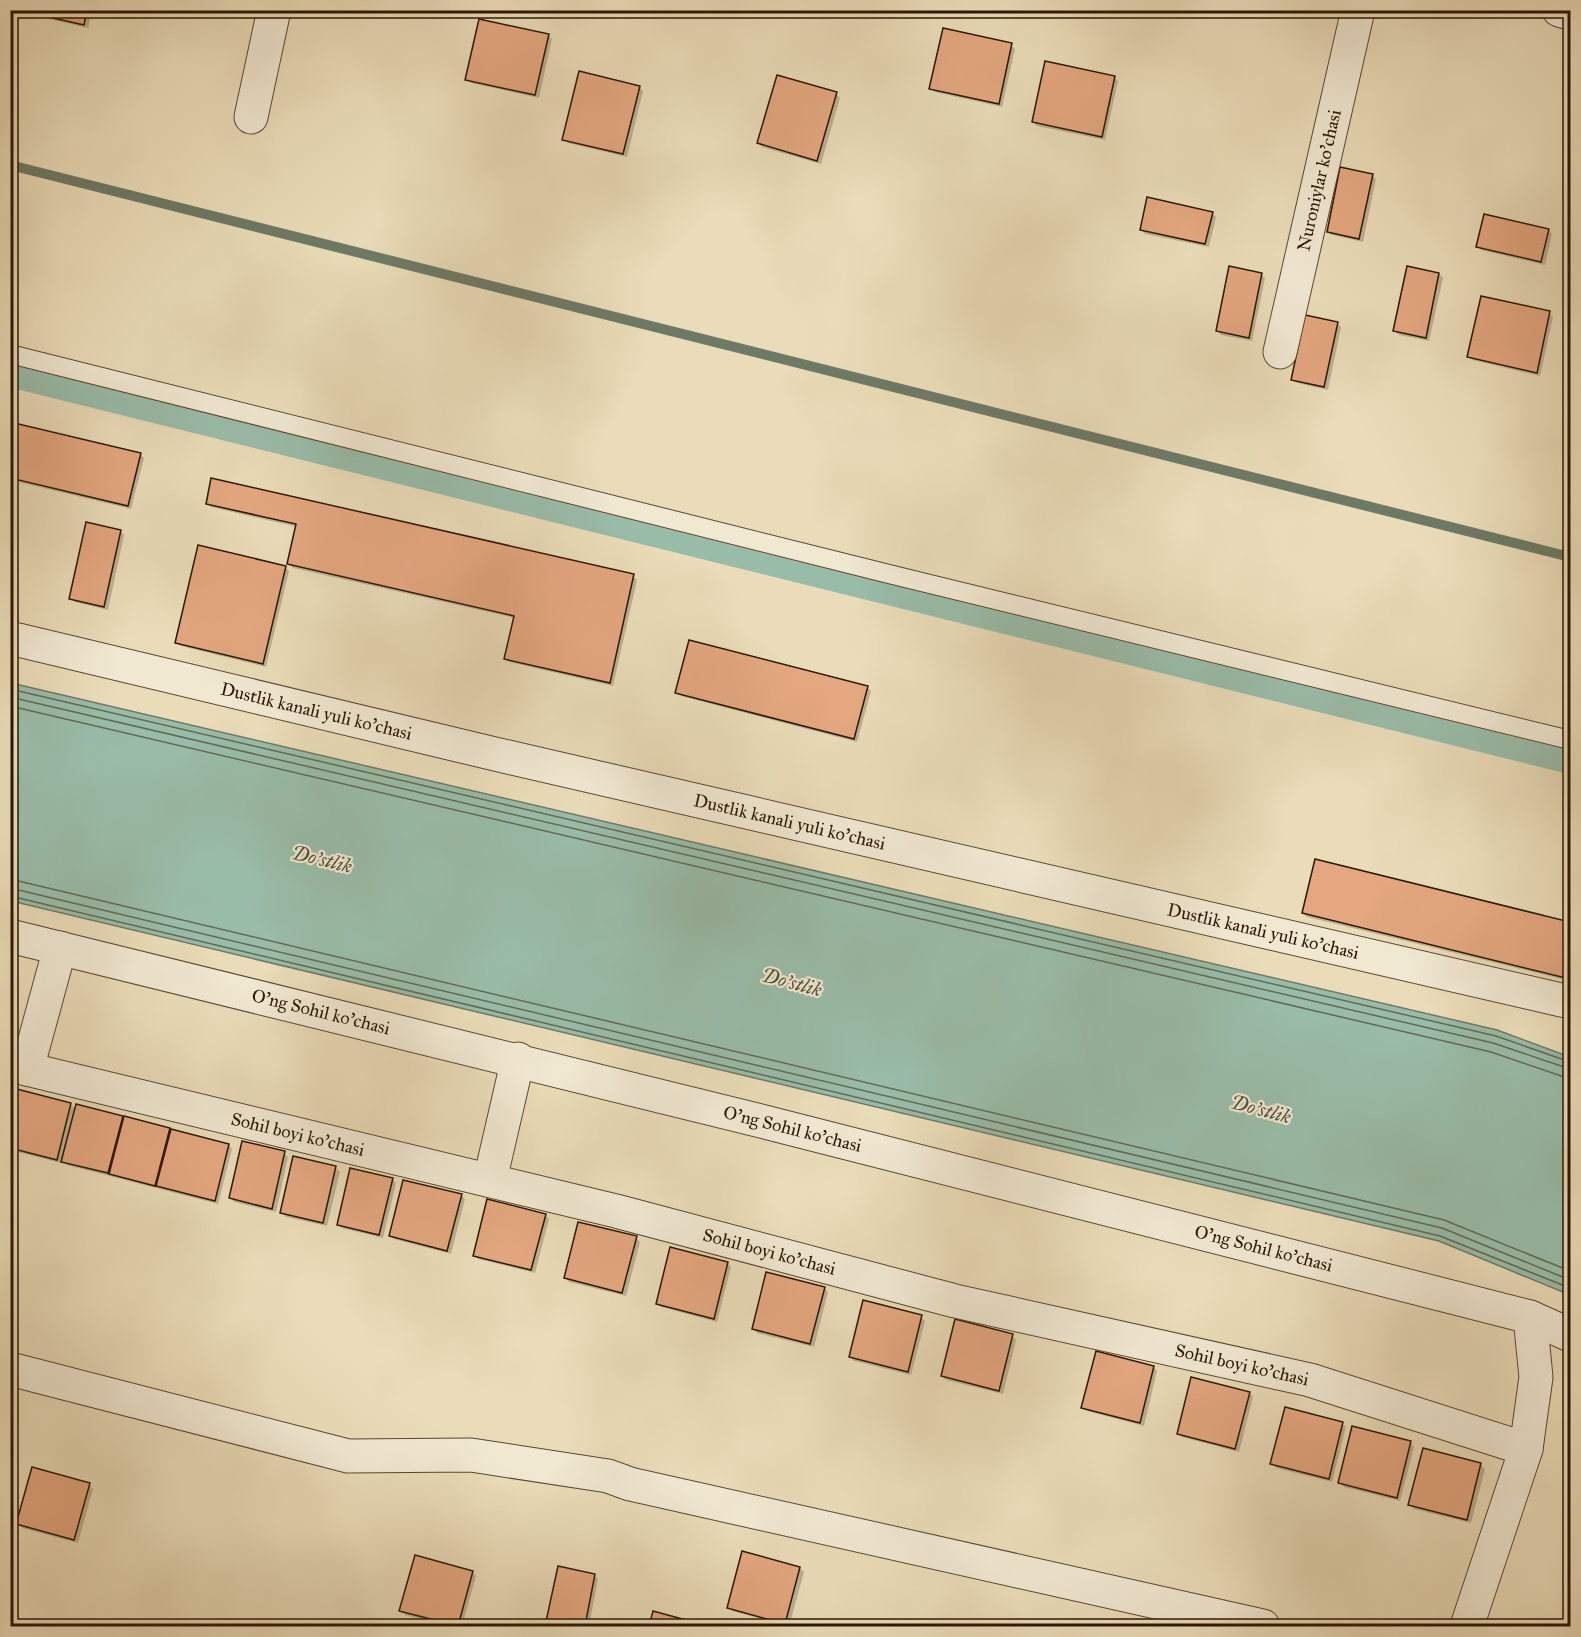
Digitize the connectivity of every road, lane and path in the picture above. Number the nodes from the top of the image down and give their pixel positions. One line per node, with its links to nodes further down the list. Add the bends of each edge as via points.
1 (273, 10): 5 (street)
2 (1358, 10): 6 (street, Nuroniylar ko'chasi)
3 (1559, 10): 4 (street)
4 (1570, 13)
5 (251, 117)
6 (1280, 352)
7 (10, 354): 9 (lane)
8 (10, 638): 12 (street, Dustlik kanali yuli ko'chasi)
9 (1570, 740)
10 (10, 936): 11 (street, O'ng Sohil ko'chasi)
11 (60, 948): 13 (street, O'ng Sohil ko'chasi); 14 (street)
12 (1570, 1002)
13 (518, 1059): 15 (street); 16 (street, O'ng Sohil ko'chasi)
14 (19, 1067): 15 (street, Sohil boyi ko'chasi)
15 (490, 1180): 19 (street, Sohil boyi ko'chasi, via 955,1301 1310,1380)
16 (1530, 1317): 17 (street, O'ng Sohil ko'chasi); 19 (street, via 1536,1377)
17 (1570, 1335)
18 (10, 1369): 20 (street, via 348,1456 471,1455 608,1476 642,1487)
19 (1526, 1449): 21 (street)
20 (1263, 1626)
21 (1467, 1626)

